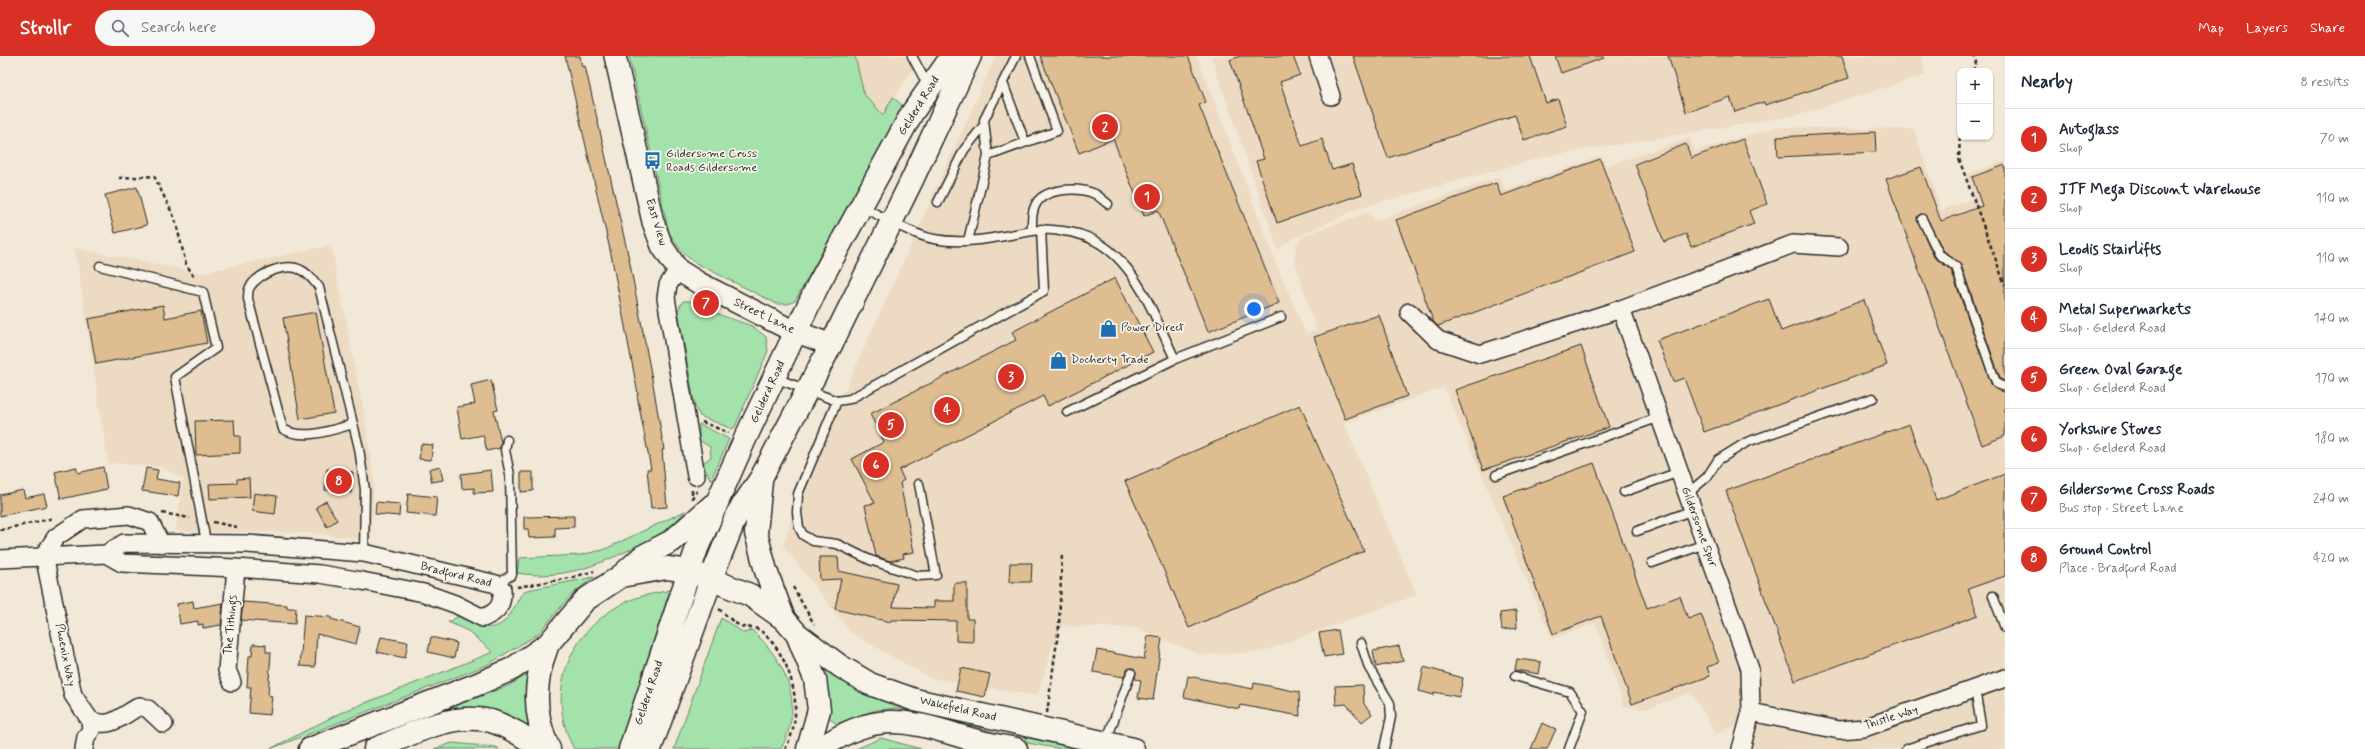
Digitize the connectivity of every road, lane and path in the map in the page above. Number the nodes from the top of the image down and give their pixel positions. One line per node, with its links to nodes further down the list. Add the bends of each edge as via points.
1 (615, 56): 28 (street, East View, via 653,222 662,246)
2 (912, 56): 11 (lane)
3 (952, 56): 11 (main road, Gelderd Road)
4 (970, 56): 22 (main road, Gelderd Road)
5 (1016, 56): 10 (lane)
6 (1030, 56): 15 (lane, via 1057,131)
7 (1318, 56): 12 (street)
8 (1974, 56): 9 (path)
9 (1974, 68)
10 (1003, 83): 13 (lane, via 984,120); 15 (lane)
11 (929, 89): 20 (main road, Gelderd Road, via 912,112)
12 (1331, 96)
13 (984, 125): 16 (lane); 18 (lane, via 964,150)
14 (1960, 140): 29 (path, via 1959,159)
15 (1025, 142): 16 (lane)
16 (988, 156): 25 (lane)
17 (119, 178): 30 (path, via 154,176 175,219 186,264)
18 (938, 202)
19 (1108, 204): 24 (lane, via 1096,195 1082,190 1065,189 1053,193 1041,198 1035,205)
20 (861, 206): 22 (lane); 34 (main road, Gelderd Road)
21 (1922, 219): 38 (lane, via 1939,254 1956,267 1994,377 1997,384)
22 (892, 221): 25 (lane, via 934,239); 35 (main road, Gelderd Road)
23 (1041, 229): 24 (lane); 36 (lane, via 1073,232 1105,245 1131,272); 41 (lane, via 1044,292 850,399)
24 (1032, 231): 25 (lane)
25 (968, 241)
26 (1839, 247): 31 (street, via 1793,244)
27 (100, 266): 30 (lane)
28 (678, 270): 34 (street, Street Lane, via 698,284); 43 (street, via 668,285 666,298)
29 (2005, 285)
30 (203, 292): 57 (lane, via 216,348 175,377)
31 (1621, 309): 32 (street, via 1480,354 1438,340); 44 (street, Gildersome Spur)
32 (1409, 312)
33 (1281, 317): 36 (lane)
34 (795, 332): 35 (street, Street Lane); 37 (main road, Gelderd Road)
35 (831, 345): 39 (main road, Gelderd Road)
36 (1175, 359): 42 (lane)
37 (774, 378): 39 (lane); 54 (main road, Gelderd Road)
38 (2005, 387)
39 (806, 389): 41 (lane); 51 (main road, Gelderd Road)
40 (1873, 398): 55 (lane, via 1747,442 1718,460)
41 (838, 401): 52 (lane, via 798,494 797,513 803,535 813,541 836,544 870,560 918,576 936,575)
42 (1067, 412)
43 (686, 416): 46 (path); 50 (street, via 696,453)
44 (1660, 418): 48 (street, Gildersome Spur); 49 (lane)
45 (353, 424): 45 (lane, via 324,432 299,434 283,429 248,299 250,288 261,276 282,268 300,269 319,287); 60 (lane, via 365,490)
46 (733, 435)
47 (507, 440): 73 (lane, via 505,450 510,475 512,575)
48 (1679, 472): 53 (lane); 55 (street, Gildersome Spur)
49 (1496, 475)
50 (696, 476)
51 (761, 478): 71 (main road, Gelderd Road, via 737,514); 77 (main road, via 756,533 766,571)
52 (919, 484)
53 (1624, 492)
54 (718, 501): 69 (main road, Gelderd Road); 70 (main road, via 672,541 643,556)
55 (1690, 502): 56 (lane); 59 (street, Gildersome Spur)
56 (1636, 531)
57 (206, 542): 58 (street, Bradford Road); 60 (street, Bradford Road, via 321,548); 66 (street)
58 (161, 544): 62 (street, Bradford Road, via 124,543); 63 (street, via 150,522 143,519 129,515 83,519 56,537)
59 (1705, 544): 65 (lane); 86 (street, Gildersome Spur, via 1750,669)
60 (364, 553): 72 (street); 73 (street, Bradford Road)
61 (1062, 553): 89 (path, via 1059,626)
62 (106, 554): 63 (street); 66 (street, Bradford Road, via 122,564)
63 (44, 555): 64 (street); 87 (street, Phoenix Way, via 73,695)
64 (0, 558)
65 (1652, 564)
66 (205, 566): 68 (street, Bradford Road)
67 (602, 567): 73 (path, via 570,578)
68 (236, 568): 72 (street, Bradford Road, via 320,574); 84 (street, The Tithings, via 227,670)
69 (690, 571): 70 (main road, Wakefield Road, via 667,568); 71 (main road, Wakefield Road); 96 (main road, Gelderd Road)
70 (621, 576): 80 (main road, via 584,600)
71 (712, 579): 77 (main road, Wakefield Road, via 750,595); 97 (main road, Gelderd Road)
72 (362, 581): 73 (street, Bradford Road, via 424,593 455,604 482,618 495,613 503,601)
73 (499, 586)
74 (792, 586): 77 (path)
75 (1992, 596): 78 (lane)
76 (718, 609): 98 (path, via 742,627 754,627 761,631 782,660 792,682 796,703 791,739)
77 (799, 626): 89 (main road, Wakefield Road, via 840,666 870,684 915,700); 99 (main road, via 815,679 819,710)
78 (2005, 628)
79 (1361, 642): 103 (lane, via 1368,668 1390,703 1391,717)
80 (548, 644): 92 (main road, via 512,669 478,684); 95 (main road, via 539,667 536,687 541,731)
81 (1131, 673): 90 (lane)
82 (1515, 676): 104 (lane, via 1570,692 1583,711)
83 (2005, 678): 85 (street, Thistle Way)
84 (232, 682)
85 (1975, 689): 86 (street, Thistle Way, via 1864,728 1839,730); 106 (lane, via 1981,725)
86 (1751, 712): 105 (street, Gildersome Spur)
87 (90, 720): 88 (street, via 107,724 140,706 148,709); 91 (street, via 91,730 86,737)
88 (164, 724)
89 (1045, 729): 90 (main road, Wakefield Road)
90 (1106, 743): 102 (main road, Wakefield Road)
91 (84, 749)
92 (310, 749)
93 (375, 749): 94 (main road, via 431,726 464,719 489,721 512,730)
94 (542, 749)
95 (549, 749)
96 (630, 749)
97 (650, 749)
98 (785, 749)
99 (808, 749)
100 (820, 749): 101 (main road, Wakefield Road, via 835,738 866,724 890,721 912,722)
101 (1016, 749)
102 (1133, 749)
103 (1384, 749)
104 (1569, 749)
105 (1741, 749)
106 (1906, 749)

